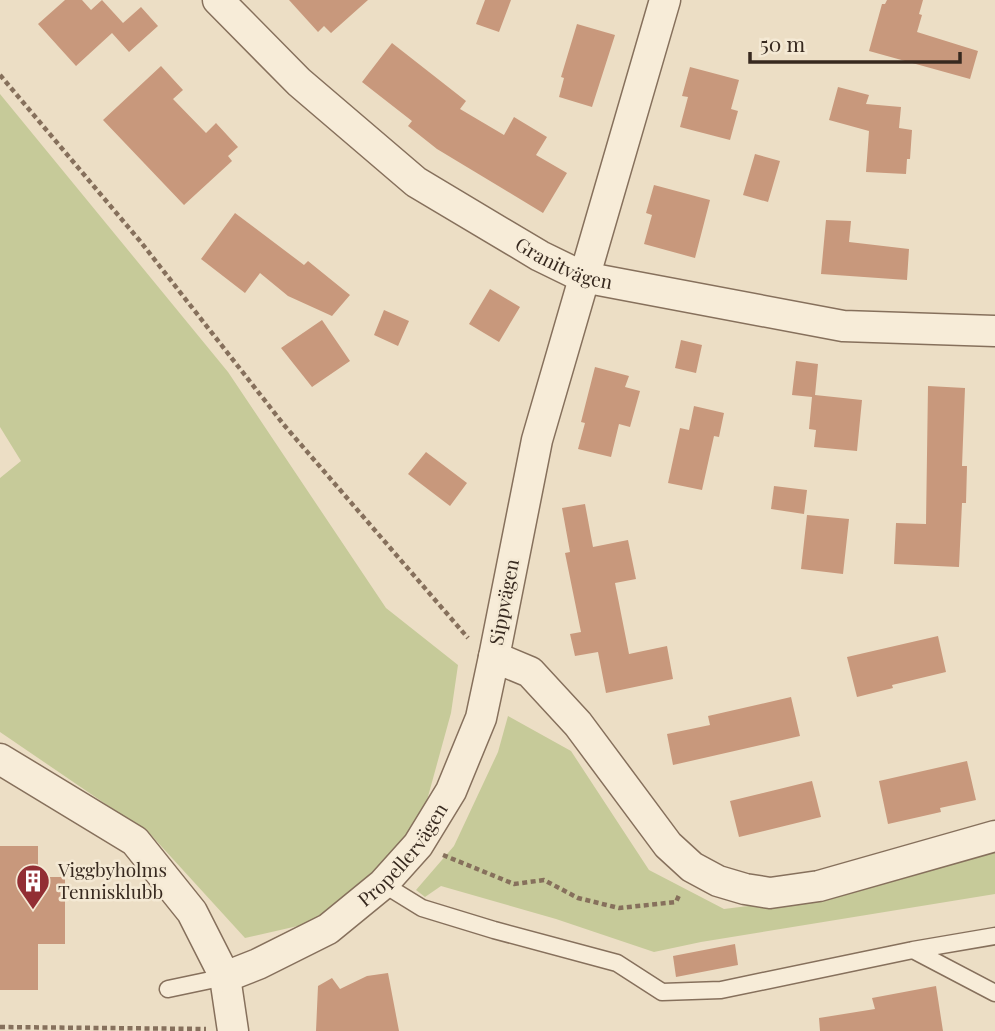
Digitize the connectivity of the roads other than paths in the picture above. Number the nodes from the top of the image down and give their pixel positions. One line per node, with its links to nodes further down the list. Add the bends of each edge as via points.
1 (218, 0): 3 (street, Granitvägen, via 299,82 415,182)
2 (665, 0): 3 (street, Sippvägen)
3 (583, 277): 4 (street, Granitvägen, via 843,326); 5 (street, Sippvägen, via 537,440)
4 (995, 331)
5 (494, 657): 7 (street, Sippvägen, via 530,672 578,724 657,832 692,867 718,881 770,892 819,886); 8 (street, Propellervägen, via 481,718 451,791 418,845)
6 (0, 759): 11 (street, via 135,841 192,912)
7 (995, 836)
8 (383, 884): 10 (lane, via 422,908 617,963 662,992 721,989); 11 (street, Propellervägen, via 328,929 276,956)
9 (995, 936): 10 (lane)
10 (913, 950): 13 (lane)
11 (211, 980): 12 (lane); 14 (street)
12 (167, 989)
13 (995, 993)
14 (233, 1031)

